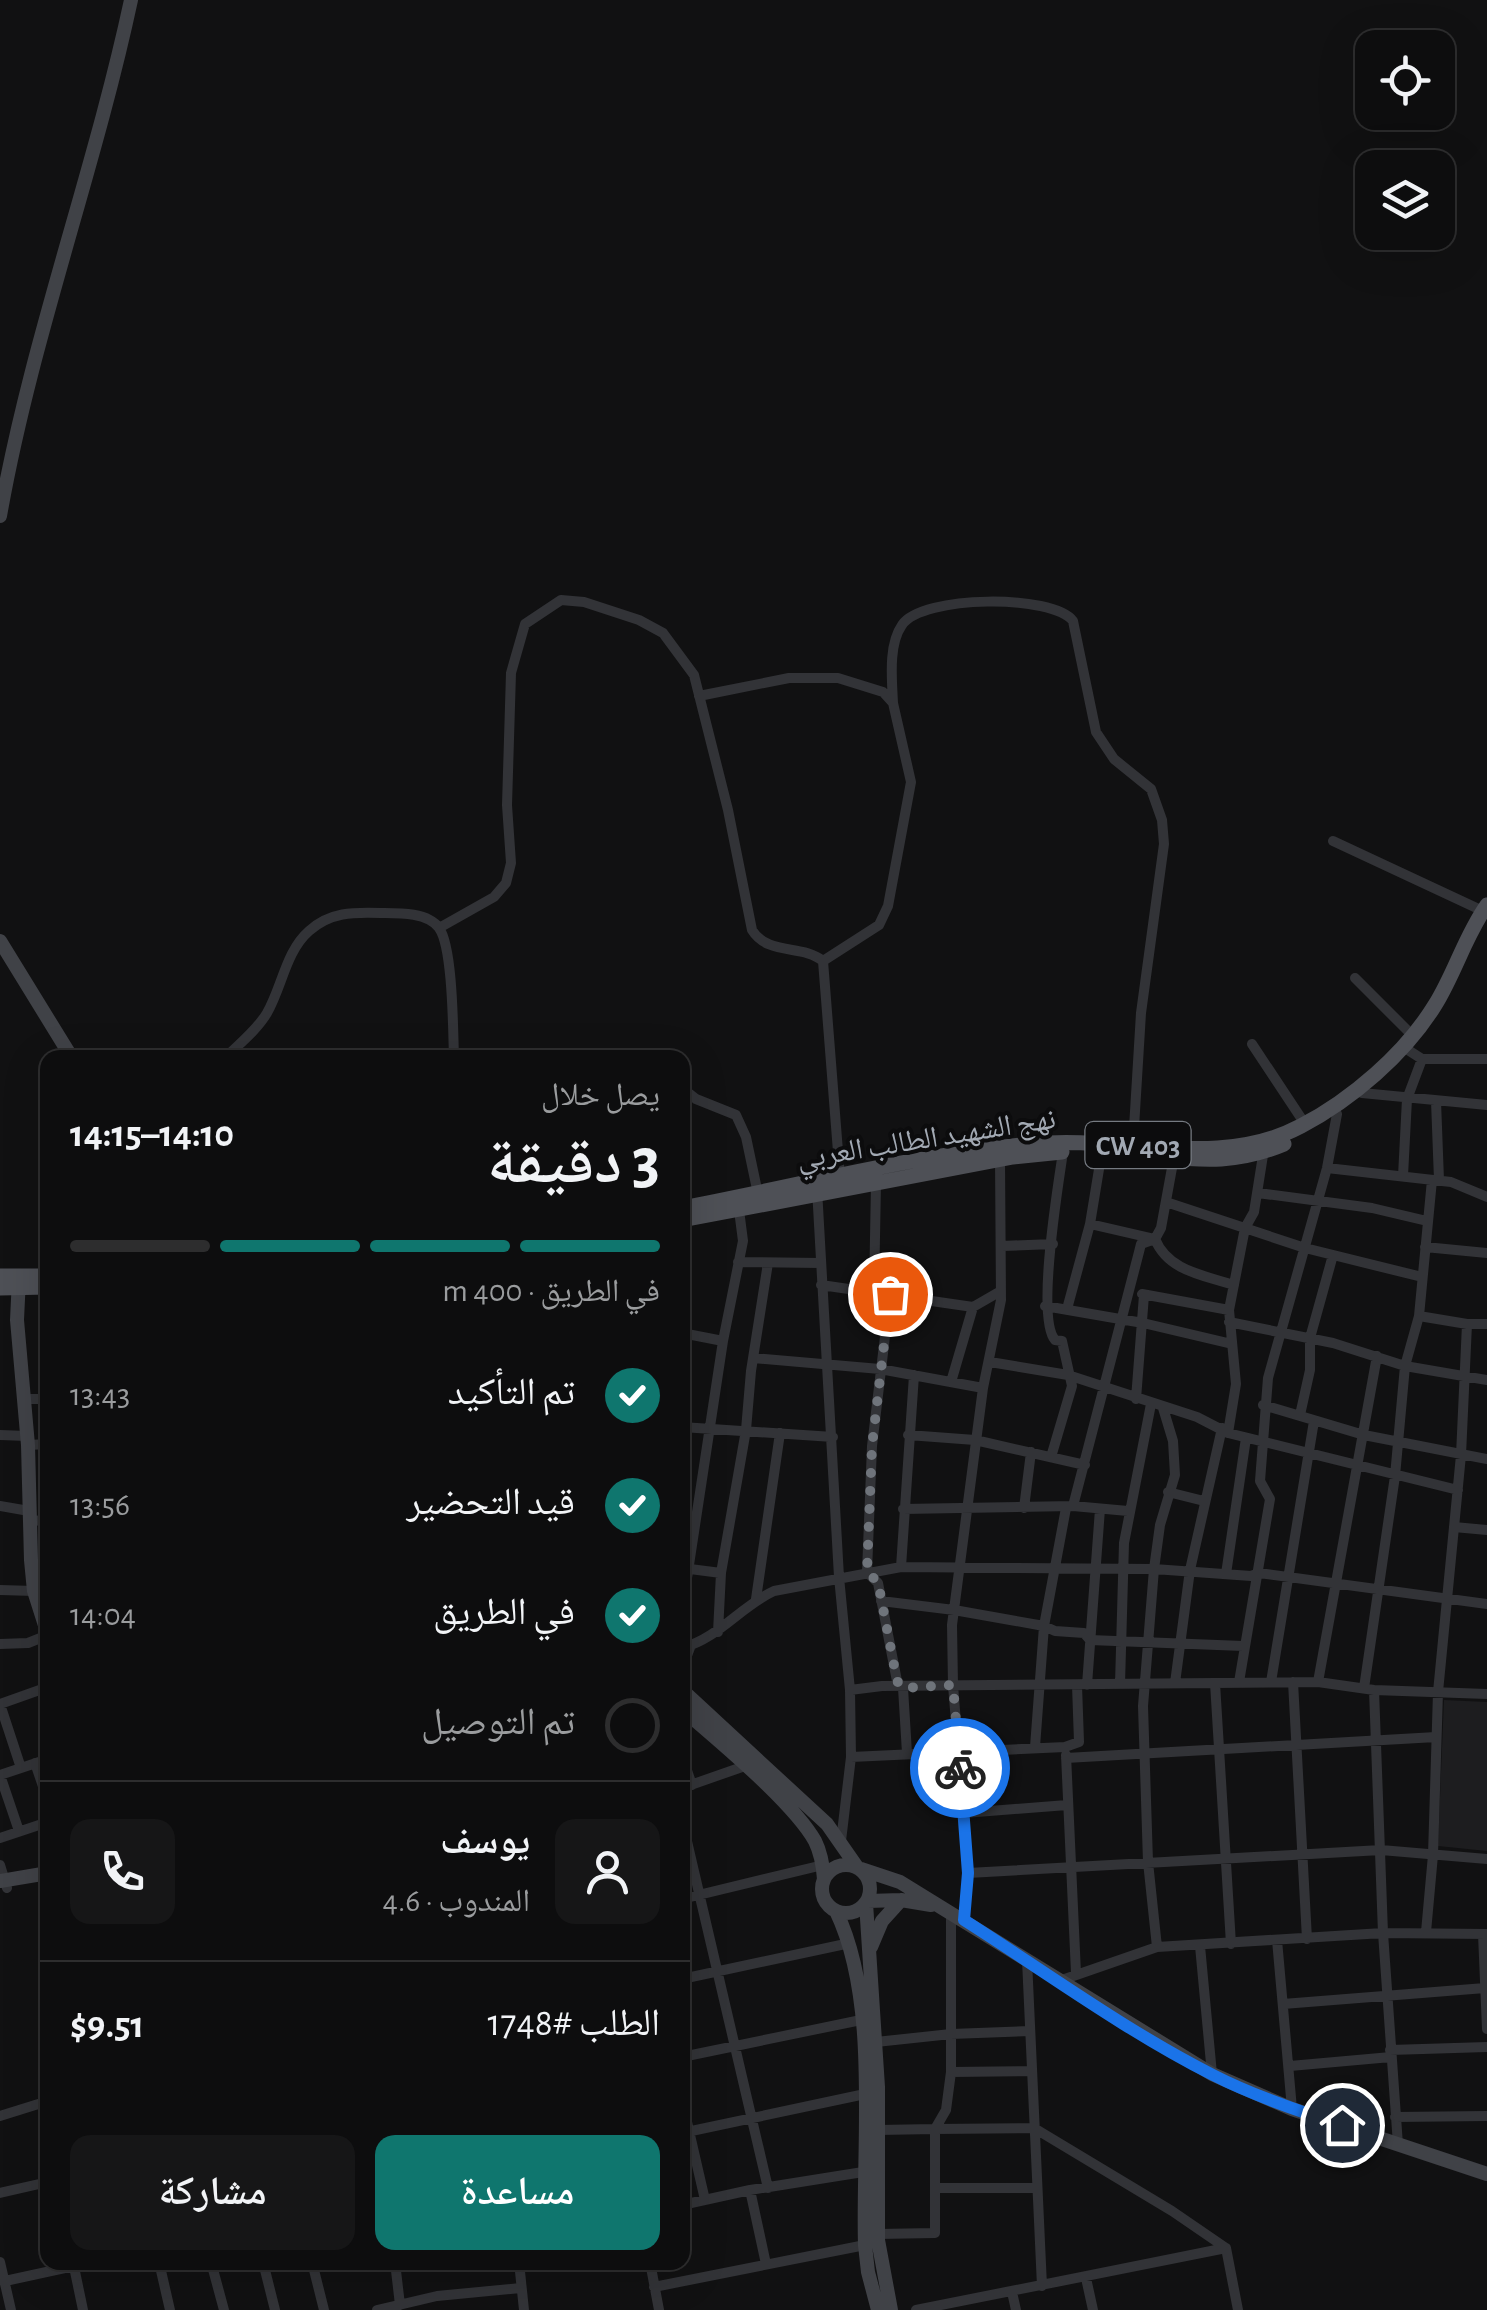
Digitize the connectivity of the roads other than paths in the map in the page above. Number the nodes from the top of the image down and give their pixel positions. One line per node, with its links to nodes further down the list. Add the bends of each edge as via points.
1 (131, 0): 2 (main road)
2 (0, 516)
3 (700, 696): 4 (street, via 789,678 838,678 883,692); 7 (street, via 694,675 664,633 638,620 562,600 525,624 510,672 506,883); 9 (street, via 752,930 765,944)
4 (892, 703): 9 (street, via 911,782 888,906 879,924); 25 (street, via 895,642 910,617 961,601 1045,606 1073,621 1096,732 1150,789 1163,832 1140,1013)
5 (1333, 841): 6 (street)
6 (1485, 912): 12 (main road, نهج الشهيد الطالب العربي / CW 403, via 1441,1011)
7 (439, 928): 14 (street, via 403,914 327,918 296,946 265,1016); 15 (street)
8 (0, 941): 13 (main road)
9 (824, 962): 33 (street)
10 (1354, 978): 12 (street)
11 (1252, 1044): 24 (street)
12 (1414, 1048): 16 (street); 17 (main road, نهج الشهيد الطالب العربي / CW 403); 20 (street)
13 (67, 1050)
14 (232, 1050)
15 (453, 1050)
16 (1487, 1059)
17 (1386, 1066): 18 (main road, نهج الشهيد الطالب العربي / CW 403); 24 (main road, نهج الشهيد الطالب العربي / CW 403)
18 (1362, 1093): 20 (street); 23 (main road, نهج الشهيد الطالب العربي / CW 403)
19 (690, 1094): 38 (street, via 736,1114)
20 (1408, 1098): 21 (street); 32 (street)
21 (1436, 1101): 22 (street); 34 (street)
22 (1487, 1105)
23 (1337, 1114): 26 (main road, نهج الشهيد الطالب العربي / CW 403); 31 (street)
24 (1305, 1124): 26 (main road, نهج الشهيد الطالب العربي / CW 403)
25 (1134, 1144): 26 (main road, نهج الشهيد الطالب العربي / CW 403); 33 (main road, نهج الشهيد الطالب العربي / CW 403, via 1034,1144)
26 (1264, 1147): 29 (main road, نهج الشهيد الطالب العربي / CW 403, via 1219,1161); 37 (street)
27 (1102, 1151): 28 (main road, نهج الشهيد الطالب العربي / CW 403); 29 (main road, نهج الشهيد الطالب العربي / CW 403); 46 (street)
28 (1063, 1152): 30 (main road, نهج الشهيد الطالب العربي / CW 403); 49 (street)
29 (1174, 1158): 41 (street)
30 (1000, 1160): 35 (main road, نهج الشهيد الطالب العربي / CW 403); 50 (street)
31 (1326, 1168): 32 (street); 40 (street)
32 (1403, 1176): 34 (street)
33 (840, 1178): 36 (main road, نهج الشهيد الطالب العربي / CW 403)
34 (1435, 1180): 39 (street); 45 (street)
35 (876, 1182): 36 (main road, نهج الشهيد الطالب العربي / CW 403); 65 (street)
36 (817, 1188): 38 (main road, نهج الشهيد الطالب العربي / CW 403); 43 (main road, نهج الشهيد الطالب العربي / CW 403); 57 (street)
37 (1258, 1193): 40 (street); 47 (street)
38 (758, 1194): 42 (main road, نهج الشهيد الطالب العربي / CW 403)
39 (1487, 1197)
40 (1318, 1199): 45 (street); 52 (street)
41 (1166, 1202): 47 (street); 48 (street)
42 (690, 1207)
43 (739, 1210): 44 (main road, نهج الشهيد الطالب العربي / CW 403); 55 (street)
44 (690, 1219)
45 (1427, 1221): 51 (street)
46 (1090, 1224): 48 (street); 72 (street)
47 (1245, 1228): 52 (street); 63 (street)
48 (1155, 1238): 63 (street, via 1182,1269); 67 (street, via 1141,1244)
49 (1053, 1244): 50 (street); 70 (street)
50 (1002, 1246): 66 (street)
51 (1425, 1247): 53 (street); 58 (street)
52 (1305, 1248): 54 (street); 80 (street)
53 (1487, 1254)
54 (1334, 1255): 58 (street); 82 (street)
55 (738, 1262): 56 (street); 83 (street)
56 (768, 1262): 57 (street); 86 (street)
57 (820, 1263): 62 (street)
58 (1422, 1276): 74 (street)
59 (40, 1278): 61 (main road)
60 (1, 1282): 61 (main road); 75 (main road)
61 (19, 1282): 64 (main road); 75 (main road)
62 (822, 1285): 65 (street); 87 (street)
63 (1234, 1285): 73 (street)
64 (40, 1286)
65 (874, 1292): 68 (street)
66 (999, 1292): 71 (street); 88 (street)
67 (1130, 1292): 69 (street); 76 (street)
68 (890, 1294): 71 (street); 90 (street)
69 (1144, 1295): 73 (street); 77 (street)
70 (1045, 1306): 72 (street); 92 (street, via 1050,1334 1062,1341)
71 (973, 1307): 95 (street)
72 (1067, 1309): 76 (street)
73 (1229, 1316): 80 (street); 84 (street)
74 (1419, 1316): 78 (street); 89 (street)
75 (16, 1320): 98 (main road)
76 (1121, 1320): 77 (street); 97 (street)
77 (1143, 1323): 84 (street); 99 (street)
78 (1467, 1324): 79 (street); 93 (street)
79 (1487, 1324)
80 (1279, 1332): 82 (street); 101 (street)
81 (690, 1336): 83 (street)
82 (1310, 1338): 85 (street); 103 (street)
83 (723, 1342): 106 (street)
84 (1232, 1344): 108 (street, via 1236,1384)
85 (1376, 1356): 89 (street); 112 (street)
86 (752, 1358): 87 (street); 107 (street)
87 (829, 1362): 90 (street); 113 (street)
88 (990, 1362): 92 (street); 96 (street)
89 (1406, 1366): 93 (street); 119 (street)
90 (880, 1368): 91 (street); 150 (street)
91 (914, 1374): 95 (street); 111 (street)
92 (1068, 1375): 97 (street); 123 (street, via 1072,1386)
93 (1464, 1377): 94 (street); 122 (street)
94 (1487, 1380)
95 (951, 1382): 96 (street)
96 (983, 1388): 116 (street)
97 (1104, 1389): 99 (street); 125 (street)
98 (24, 1399): 100 (street); 115 (main road)
99 (1136, 1399): 102 (street)
100 (40, 1400)
101 (1263, 1404): 103 (street); 118 (street)
102 (1157, 1406): 108 (street); 129 (street, via 1174,1451); 137 (street)
103 (1300, 1415): 104 (street)
104 (1314, 1421): 112 (street); 121 (street)
105 (690, 1428): 106 (street)
106 (712, 1429): 107 (street); 147 (street)
107 (746, 1430): 109 (street); 151 (street)
108 (1225, 1430): 114 (street); 130 (street)
109 (780, 1433): 113 (street); 159 (street)
110 (0, 1435): 115 (street)
111 (908, 1435): 116 (street); 136 (street)
112 (1364, 1435): 119 (street); 126 (street)
113 (832, 1437): 155 (street)
114 (1246, 1438): 118 (street); 153 (street)
115 (27, 1440): 117 (street); 138 (main road)
116 (976, 1440): 120 (street); 132 (street)
117 (40, 1442)
118 (1265, 1442): 121 (street); 152 (street, via 1260,1482 1270,1499)
119 (1398, 1442): 122 (street); 127 (street)
120 (1031, 1452): 123 (street); 134 (street)
121 (1308, 1452): 126 (street); 154 (street)
122 (1461, 1455): 124 (street); 128 (street)
123 (1052, 1456): 125 (street)
124 (1487, 1459)
125 (1085, 1464): 133 (street)
126 (1358, 1466): 127 (street); 156 (street)
127 (1395, 1476): 128 (street); 158 (street)
128 (1458, 1490): 140 (street)
129 (1168, 1492): 130 (street); 148 (street)
130 (1204, 1501): 149 (street)
131 (0, 1506): 138 (street)
132 (966, 1507): 134 (street); 136 (street); 142 (street)
133 (1069, 1507): 134 (street); 135 (street); 144 (street)
134 (1024, 1508)
135 (1100, 1508): 137 (street); 145 (street)
136 (904, 1509): 143 (street)
137 (1128, 1511): 146 (street)
138 (30, 1516): 139 (street); 162 (main road)
139 (40, 1518)
140 (1454, 1527): 141 (street); 161 (street)
141 (1487, 1530)
142 (957, 1567): 143 (street); 144 (street); 164 (street)
143 (901, 1568): 150 (street)
144 (1056, 1568): 145 (street); 165 (street)
145 (1094, 1568): 146 (street); 168 (street)
146 (1123, 1568): 148 (street); 169 (street)
147 (690, 1569): 151 (street)
148 (1154, 1569): 149 (street); 170 (street)
149 (1190, 1570): 153 (street); 173 (street)
150 (867, 1572): 155 (street); 160 (street, via 878,1582)
151 (721, 1573): 166 (street)
152 (1260, 1573): 153 (street); 154 (street); 174 (street)
153 (1226, 1574)
154 (1288, 1576): 156 (street); 176 (street)
155 (839, 1577): 159 (street); 188 (street)
156 (1337, 1583): 158 (street); 178 (street)
157 (0, 1590): 162 (street)
158 (1380, 1590): 161 (street); 187 (street)
159 (756, 1599): 166 (street)
160 (881, 1601): 164 (street); 186 (street)
161 (1448, 1601): 163 (street); 190 (street)
162 (40, 1602)
163 (1487, 1604)
164 (954, 1610): 165 (street); 184 (street)
165 (1044, 1626): 168 (street); 181 (street)
166 (718, 1632): 172 (street)
167 (40, 1639): 171 (street)
168 (1090, 1640): 169 (street); 185 (street)
169 (1122, 1641): 170 (street); 182 (street)
170 (1149, 1641): 173 (street); 183 (street)
171 (0, 1644)
172 (690, 1645)
173 (1178, 1645): 174 (street); 179 (street)
174 (1242, 1646): 175 (street)
175 (1239, 1682): 176 (street); 180 (street)
176 (1271, 1682): 177 (street)
177 (1292, 1682): 178 (street); 196 (street)
178 (1318, 1682): 187 (street)
179 (1175, 1683): 180 (street); 183 (street)
180 (1216, 1683): 199 (street)
181 (1038, 1684): 184 (street); 185 (street); 197 (street)
182 (1120, 1684): 183 (street); 185 (street)
183 (1145, 1684): 202 (street)
184 (953, 1685): 186 (street); 198 (street)
185 (1082, 1685): 201 (street, via 1080,1740)
186 (903, 1688): 188 (street); 200 (street)
187 (1369, 1689): 190 (street); 195 (street)
188 (850, 1690): 203 (street)
189 (40, 1691): 207 (street, via 0,1704)
190 (1438, 1692): 191 (street); 194 (street)
191 (1487, 1694)
192 (690, 1698): 216 (main road)
193 (690, 1716): 206 (main road)
194 (1436, 1737): 195 (street); 220 (street)
195 (1374, 1742): 196 (street); 217 (street)
196 (1295, 1746): 199 (street); 219 (street)
197 (1035, 1747): 198 (street); 201 (street)
198 (959, 1750): 200 (street); 212 (street)
199 (1219, 1751): 202 (street); 222 (street)
200 (907, 1753): 203 (street)
201 (1066, 1753): 202 (street); 211 (street)
202 (1143, 1755): 223 (street)
203 (851, 1757): 216 (street)
204 (40, 1762): 205 (street)
205 (35, 1763): 207 (street); 209 (street)
206 (744, 1766): 210 (street); 227 (main road, via 813,1837)
207 (21, 1768): 208 (street)
208 (0, 1775): 214 (street)
209 (40, 1778)
210 (690, 1785)
211 (1067, 1805): 212 (street); 226 (street)
212 (964, 1812): 228 (street)
213 (40, 1825): 214 (street)
214 (20, 1831): 215 (street)
215 (0, 1838)
216 (841, 1841): 225 (main road)
217 (1381, 1850): 219 (street); 220 (street); 238 (street)
218 (690, 1853): 231 (street)
219 (1303, 1854): 222 (street); 240 (street)
220 (1433, 1855): 221 (street); 237 (street)
221 (1487, 1859)
222 (1224, 1860): 223 (street); 243 (street)
223 (1148, 1862): 226 (street); 245 (street)
224 (0, 1865): 230 (street)
225 (859, 1868): 227 (main road, via 842,1864); 234 (main road, via 870,1884); 236 (main road, via 900,1882)
226 (1070, 1868): 228 (street); 249 (street)
227 (824, 1871): 231 (street); 235 (main road, via 822,1894)
228 (968, 1873): 236 (street)
229 (40, 1876): 230 (main road)
230 (3, 1885)
231 (700, 1895): 232 (street); 248 (street)
232 (690, 1898)
233 (902, 1900): 234 (main road); 236 (main road); 246 (main road, via 882,1921)
234 (867, 1902): 235 (main road, via 856,1911); 246 (main road)
235 (836, 1911): 242 (main road)
236 (951, 1914): 247 (main road); 258 (street)
237 (1426, 1932): 238 (street); 239 (street)
238 (1383, 1933): 240 (street); 253 (street)
239 (1485, 1934): 252 (street)
240 (1307, 1938): 241 (street)
241 (1277, 1940): 243 (street); 254 (street)
242 (850, 1943): 248 (street); 255 (main road)
243 (1230, 1944): 244 (street)
244 (1200, 1946): 245 (street); 267 (street)
245 (1157, 1948): 249 (street)
246 (868, 1952): 259 (main road)
247 (1027, 1960): 251 (main road); 257 (street)
248 (719, 1970): 250 (street); 260 (street)
249 (1076, 1973): 251 (street)
250 (690, 1976)
251 (1059, 1981): 267 (main road)
252 (1485, 1988): 253 (street); 256 (street)
253 (1388, 1994): 254 (street); 262 (street)
254 (1283, 2004): 264 (street)
255 (861, 2020): 260 (street); 268 (main road)
256 (1487, 2029)
257 (1030, 2032): 258 (street); 265 (street)
258 (951, 2034): 259 (street); 266 (street)
259 (876, 2042): 277 (main road)
260 (737, 2044): 263 (street); 273 (street)
261 (1487, 2047): 262 (street)
262 (1390, 2054): 264 (street); 274 (street)
263 (690, 2055)
264 (1290, 2066): 270 (street)
265 (1032, 2071): 266 (street); 275 (street)
266 (950, 2072): 276 (street, via 946,2110)
267 (1212, 2074): 270 (main road)
268 (864, 2094): 273 (street); 281 (main road)
269 (40, 2104): 271 (street)
270 (1292, 2109): 279 (main road)
271 (0, 2116)
272 (1487, 2116): 274 (street)
273 (753, 2117): 278 (street); 284 (street)
274 (1396, 2117): 279 (street)
275 (1034, 2128): 276 (street); 286 (street); 293 (street)
276 (935, 2129): 277 (street); 285 (street)
277 (878, 2130): 291 (main road)
278 (690, 2131)
279 (1398, 2145): 282 (main road)
280 (690, 2146): 289 (street)
281 (864, 2172): 284 (street); 292 (main road)
282 (1487, 2174)
283 (40, 2184): 288 (street)
284 (768, 2188): 287 (street)
285 (936, 2188): 286 (street); 291 (street, via 935,2233)
286 (1037, 2188): 307 (street)
287 (750, 2190): 289 (street); 295 (street)
288 (0, 2193)
289 (705, 2200): 290 (street)
290 (690, 2204)
291 (878, 2234): 322 (main road)
292 (865, 2245): 295 (street); 321 (main road)
293 (1226, 2248): 305 (street); 326 (street)
294 (0, 2262): 306 (street)
295 (766, 2264): 308 (street)
296 (51, 2270): 306 (street)
297 (75, 2270): 313 (street)
298 (162, 2270): 314 (street)
299 (213, 2270): 315 (street)
300 (265, 2270): 316 (street)
301 (314, 2270): 317 (street)
302 (396, 2270): 311 (street)
303 (520, 2270): 309 (street)
304 (651, 2270): 308 (street)
305 (1086, 2278): 307 (street); 325 (street)
306 (4, 2282): 312 (street)
307 (1042, 2286): 310 (street)
308 (654, 2287): 320 (street)
309 (522, 2288): 311 (street); 319 (street)
310 (1012, 2292): 323 (street); 324 (street)
311 (400, 2305): 318 (street)
312 (7, 2306)
313 (83, 2310)
314 (170, 2310)
315 (224, 2310)
316 (274, 2310)
317 (324, 2310)
318 (376, 2310)
319 (524, 2310)
320 (659, 2310)
321 (878, 2310)
322 (891, 2310)
323 (916, 2310)
324 (1016, 2310)
325 (1093, 2310)
326 (1238, 2310)

